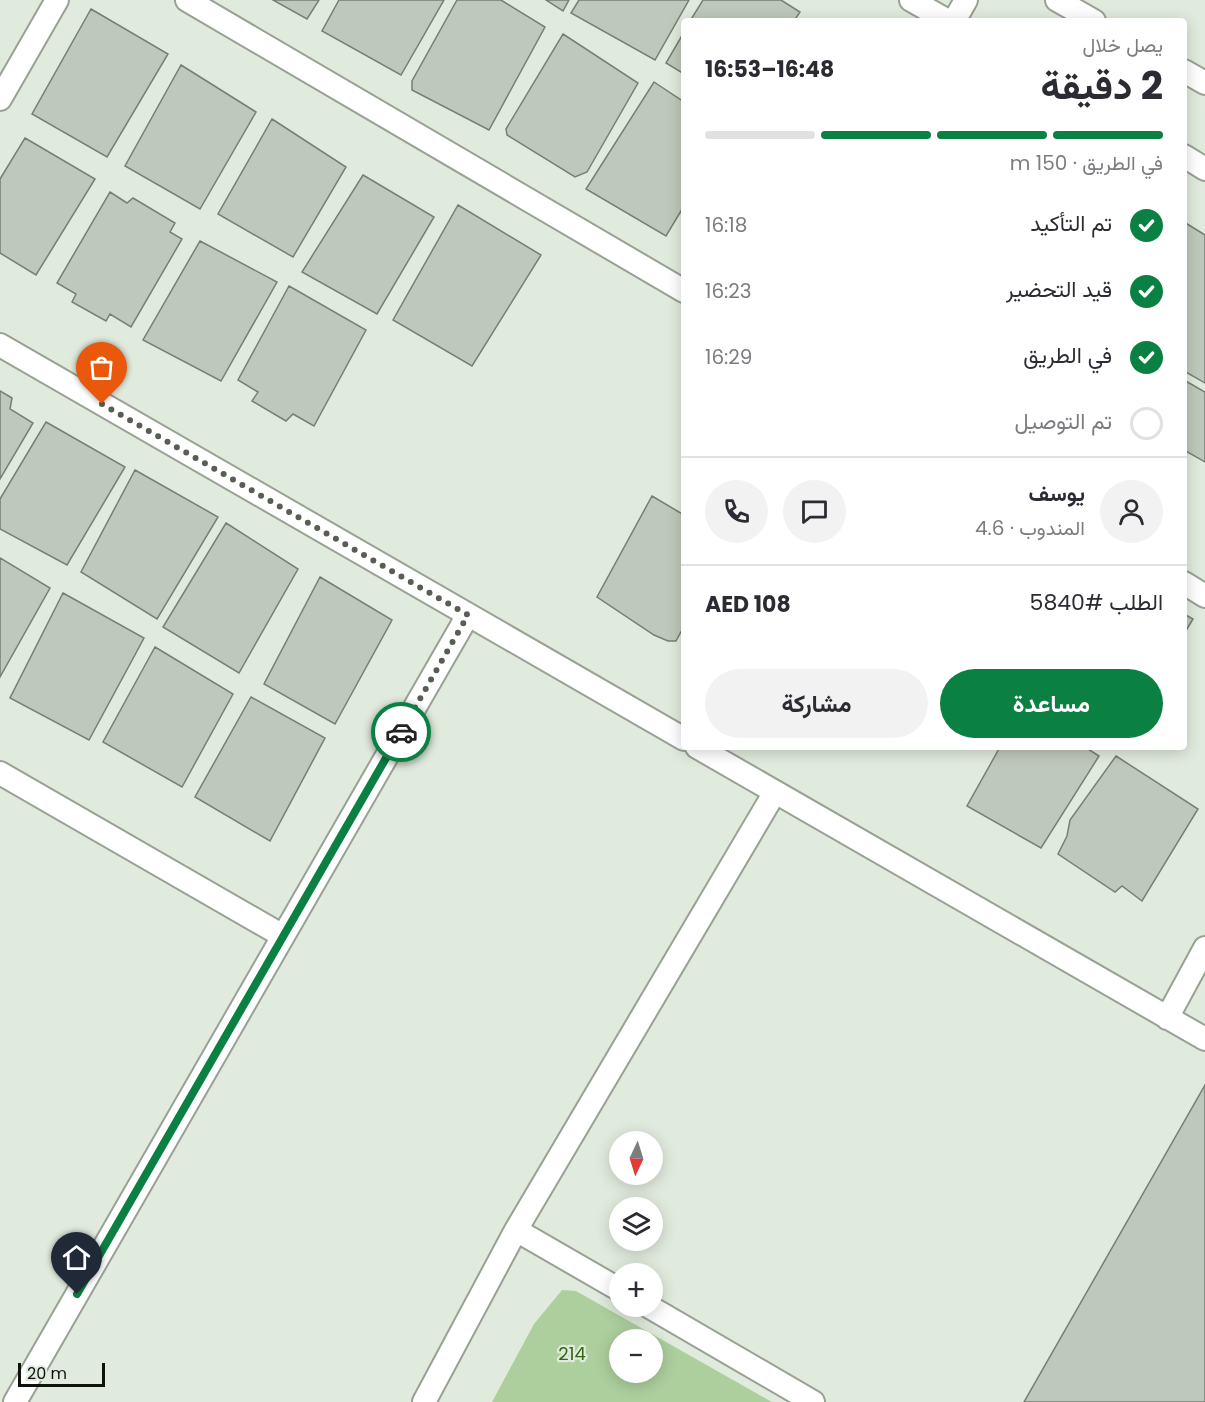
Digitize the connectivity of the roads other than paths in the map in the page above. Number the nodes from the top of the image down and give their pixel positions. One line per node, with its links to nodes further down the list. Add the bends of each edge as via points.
1 (57, 0): 11 (street)
2 (188, 0): 14 (street)
3 (911, 0): 6 (street)
4 (966, 0): 7 (street)
5 (1057, 0): 8 (street)
6 (943, 18)
7 (956, 18)
8 (1089, 18)
9 (1187, 73): 10 (street)
10 (1205, 83)
11 (0, 99)
12 (1187, 158): 13 (street)
13 (1205, 169)
14 (681, 289)
15 (0, 345): 18 (street)
16 (1187, 585): 17 (street)
17 (1205, 596)
18 (468, 615): 19 (street); 23 (street)
19 (681, 737)
20 (702, 750): 22 (street)
21 (0, 773): 23 (street)
22 (775, 792): 25 (street); 27 (street)
23 (283, 936): 30 (street)
24 (1205, 948): 25 (street)
25 (1167, 1018): 26 (street)
26 (1205, 1039)
27 (516, 1230): 28 (street); 31 (street)
28 (609, 1284)
29 (663, 1315): 32 (street)
30 (15, 1402)
31 (424, 1402)
32 (813, 1402)

